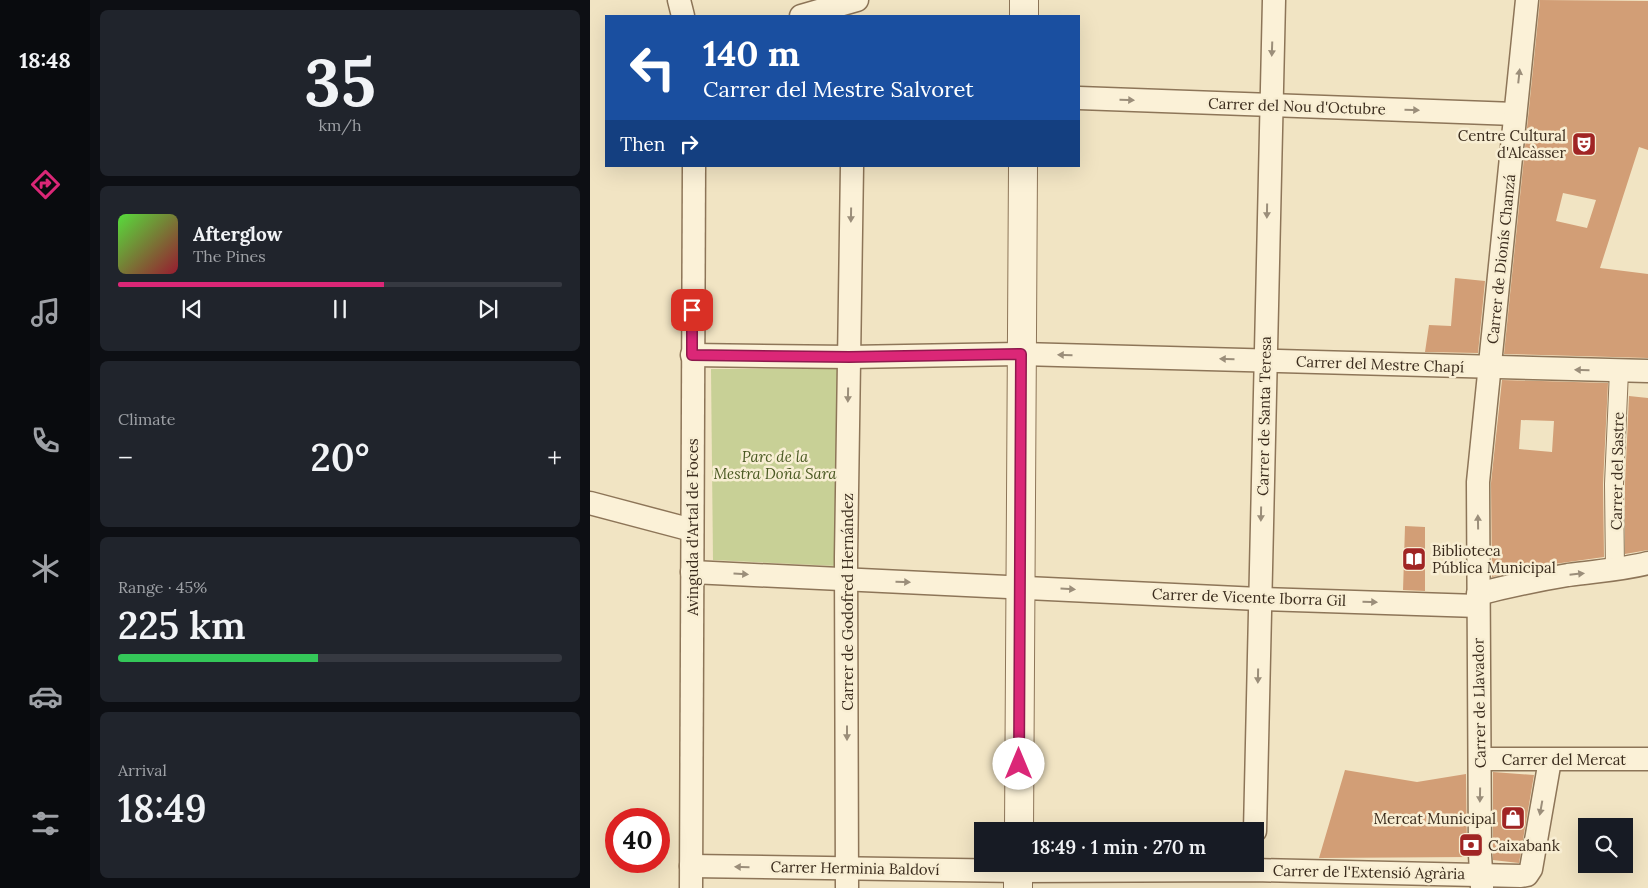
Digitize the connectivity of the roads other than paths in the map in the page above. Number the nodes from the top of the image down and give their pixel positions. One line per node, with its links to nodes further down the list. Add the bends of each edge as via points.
1 (679, 0): 6 (street)
2 (1024, 0): 8 (street)
3 (1274, 0): 10 (street, Carrer de Santa Teresa, one-way to 10)
4 (1527, 0): 11 (street, Carrer de Dionís Chanzá, one-way to 4)
5 (851, 5): 7 (street)
6 (684, 15)
7 (806, 15)
8 (1024, 15)
9 (1080, 98): 10 (street, Carrer del Nou d'Octubre, one-way to 10)
10 (1270, 104): 11 (street, Carrer del Nou d'Octubre, one-way to 11); 18 (street, Carrer de Santa Teresa, one-way to 18)
11 (1515, 114): 19 (street, Carrer de Dionís Chanzá)
12 (694, 167): 16 (street, Avinguda d'Artal de Foces)
13 (852, 167): 17 (street, Carrer de Godofred Hernández, one-way to 17)
14 (1023, 167): 15 (street)
15 (1021, 354): 17 (street, Carrer del Mestre Chapí); 18 (street, Carrer del Mestre Chapí, one-way to 15); 28 (street)
16 (692, 355): 17 (street, Carrer del Mestre Chapí); 23 (street, Avinguda d'Artal de Foces)
17 (849, 357): 27 (street, Carrer de Godofred Hernández, one-way to 27)
18 (1265, 360): 19 (street, Carrer del Mestre Chapí); 29 (street, Carrer de Santa Teresa, one-way to 29)
19 (1490, 369): 20 (street, Carrer del Mestre Chapí, one-way to 19); 30 (street, Carrer de Llavador, one-way to 19, via 1478,482)
20 (1619, 371): 21 (street, Carrer del Mestre Chapí); 25 (street, Carrer del Sastre, via 1614,484)
21 (1648, 372)
22 (590, 503): 23 (street)
23 (692, 530): 26 (street, Avinguda d'Artal de Foces)
24 (1648, 563): 25 (street, Carrer de Vicente Iborra Gil)
25 (1615, 570): 30 (street, Carrer de Vicente Iborra Gil, one-way to 25, via 1520,584)
26 (692, 572): 27 (street, Carrer de Vicente Iborra Gil, one-way to 27); 36 (street, Avinguda d'Artal de Foces)
27 (846, 579): 28 (street, Carrer de Vicente Iborra Gil, one-way to 28); 39 (street, Carrer de Godofred Hernández, one-way to 39)
28 (1020, 586): 29 (street, Carrer de Vicente Iborra Gil, one-way to 29); 34 (street)
29 (1259, 599): 30 (street, Carrer de Vicente Iborra Gil, one-way to 30); 35 (street, Carrer de Santa Teresa, one-way to 35)
30 (1478, 600): 32 (street, Carrer de Llavador)
31 (1648, 759): 33 (street, Carrer del Mercat)
32 (1480, 760): 33 (street, Carrer del Mercat); 41 (street, Carrer de Llavador, one-way to 41)
33 (1550, 760): 42 (street, one-way to 42, via 1531,869)
34 (1019, 822)
35 (1255, 822)
36 (691, 866): 39 (street, Carrer Herminia Baldoví, one-way to 36); 43 (street, Avinguda d'Artal de Foces)
37 (1018, 874): 38 (street, Carrer de l'Extensió Agrària); 39 (street, Carrer Herminia Baldoví)
38 (1254, 874): 40 (street, Carrer de l'Extensió Agrària)
39 (847, 878)
40 (1332, 879): 41 (street, Carrer de l'Extensió Agrària)
41 (1481, 881): 42 (street)
42 (1521, 882)
43 (691, 888)

